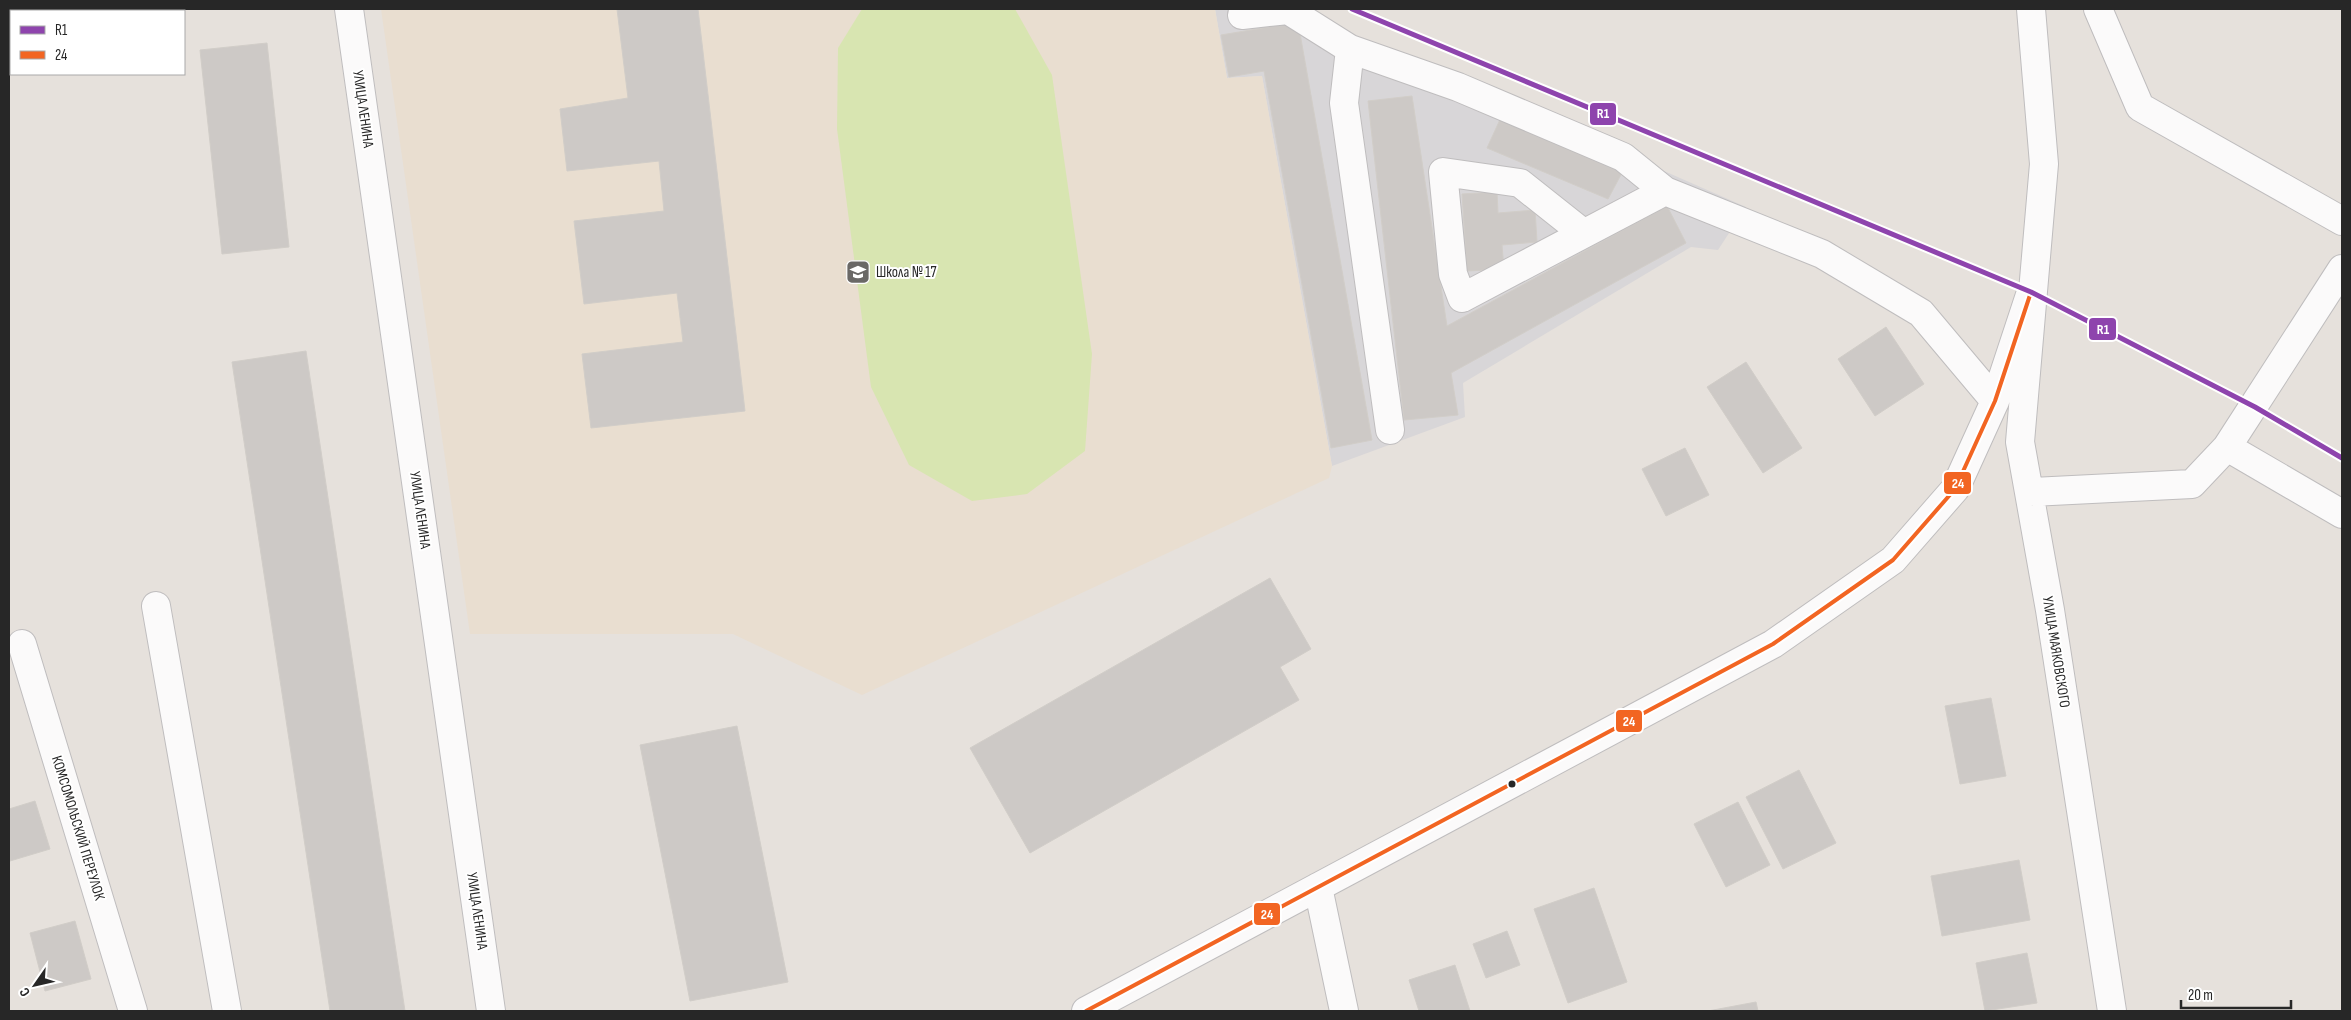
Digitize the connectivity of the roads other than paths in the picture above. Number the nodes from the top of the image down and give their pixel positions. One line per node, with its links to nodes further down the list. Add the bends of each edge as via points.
1 (349, 9): 21 (street, УЛИЦА ЛЕНИНА)
2 (2031, 9): 10 (street, via 2044,164)
3 (2098, 9): 7 (street, via 2140,107)
4 (1242, 15): 5 (street, via 1288,10)
5 (1350, 49): 6 (street, via 1458,87 1623,157); 12 (street, via 1344,103)
6 (1665, 191): 8 (street); 11 (street, via 1822,254 1921,312)
7 (2342, 222)
8 (1583, 233): 8 (street, via 1462,298 1453,274 1443,172 1520,183)
9 (2342, 269): 13 (street)
10 (2031, 292): 11 (street); 14 (street, УЛИЦА МАЯКОВСКОГО, via 2020,442)
11 (1996, 401): 18 (street, via 1955,490 1893,560 1773,644)
12 (1390, 430)
13 (2227, 447): 14 (street, via 2192,484); 15 (street)
14 (2030, 492): 24 (street, УЛИЦА МАЯКОВСКОГО)
15 (2342, 514)
16 (156, 606): 20 (street)
17 (22, 644): 19 (street, КОМСОМОЛЬСКИЙ ПЕРЕУЛОК)
18 (1318, 887): 22 (street); 23 (street)
19 (133, 1011)
20 (227, 1011)
21 (491, 1011)
22 (1086, 1011)
23 (1344, 1011)
24 (2112, 1011)

